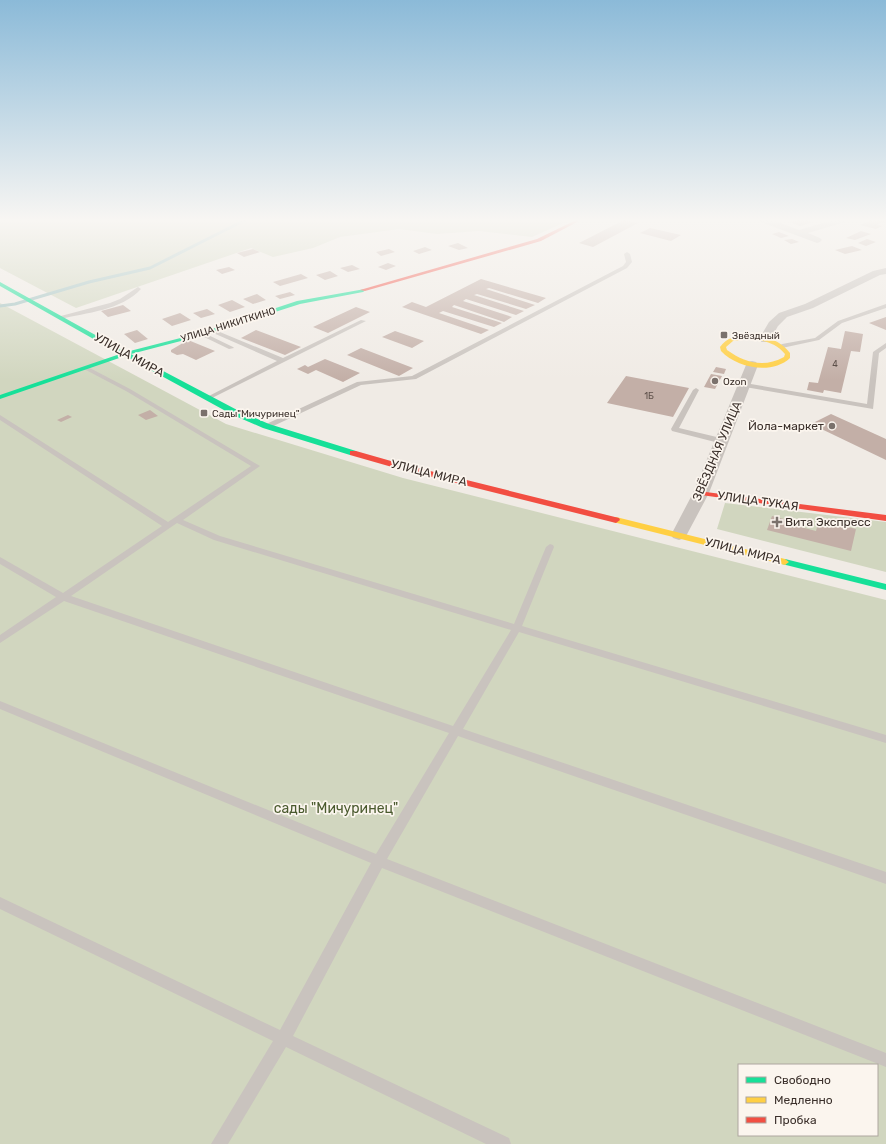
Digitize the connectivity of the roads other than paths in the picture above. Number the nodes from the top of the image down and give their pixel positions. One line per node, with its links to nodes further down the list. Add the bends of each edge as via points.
1 (423, 273): 9 (street, УЛИЦА НИКИТКИНО, via 365,290 299,302)
2 (613, 273): 24 (lane, via 414,378 359,383)
3 (876, 273): 11 (street, via 809,306 783,315 773,324)
4 (0, 284): 7 (street, УЛИЦА МИРА)
5 (138, 289): 7 (lane, via 121,300)
6 (886, 306): 12 (lane, via 840,322 817,339)
7 (60, 317): 15 (street, УЛИЦА МИРА)
8 (363, 321): 16 (lane)
9 (213, 330): 10 (street, УЛИЦА НИКИТКИНО); 16 (lane)
10 (202, 334): 14 (lane); 15 (street, УЛИЦА НИКИТКИНО)
11 (765, 339): 12 (street); 17 (street, via 732,339 723,347 728,356)
12 (782, 346): 17 (street, via 788,354 784,361)
13 (886, 346): 19 (lane, via 876,352 870,407)
14 (231, 348)
15 (125, 354): 18 (street, УЛИЦА НИКИТКИНО); 22 (street, УЛИЦА МИРА)
16 (283, 361): 22 (lane)
17 (752, 365): 19 (street, ЗВЁЗДНАЯ УЛИЦА)
18 (86, 368): 21 (street, УЛИЦА НИКИТКИНО); 28 (lane, via 256,466)
19 (745, 385): 25 (street, ЗВЁЗДНАЯ УЛИЦА)
20 (696, 390): 25 (lane, via 675,429)
21 (0, 397)
22 (208, 398): 24 (street, УЛИЦА МИРА)
23 (0, 417): 28 (lane)
24 (266, 426): 29 (street, УЛИЦА МИРА, via 395,465)
25 (722, 441): 26 (street, ЗВЁЗДНАЯ УЛИЦА)
26 (701, 493): 27 (street, УЛИЦА ТУКАЯ); 29 (street, ЗВЁЗДНАЯ УЛИЦА)
27 (886, 518)
28 (172, 523): 33 (lane); 34 (lane)
29 (679, 535): 32 (street, УЛИЦА МИРА)
30 (550, 547): 34 (lane)
31 (0, 560): 33 (lane)
32 (886, 587)
33 (63, 598): 35 (lane); 37 (lane)
34 (518, 628): 37 (lane); 38 (lane)
35 (0, 640)
36 (0, 705): 39 (lane)
37 (456, 730): 39 (lane); 40 (lane)
38 (886, 739)
39 (379, 861): 42 (lane); 43 (lane)
40 (886, 878)
41 (0, 903): 42 (lane)
42 (283, 1039): 44 (lane); 45 (lane)
43 (886, 1060)
44 (219, 1144)
45 (503, 1144)

